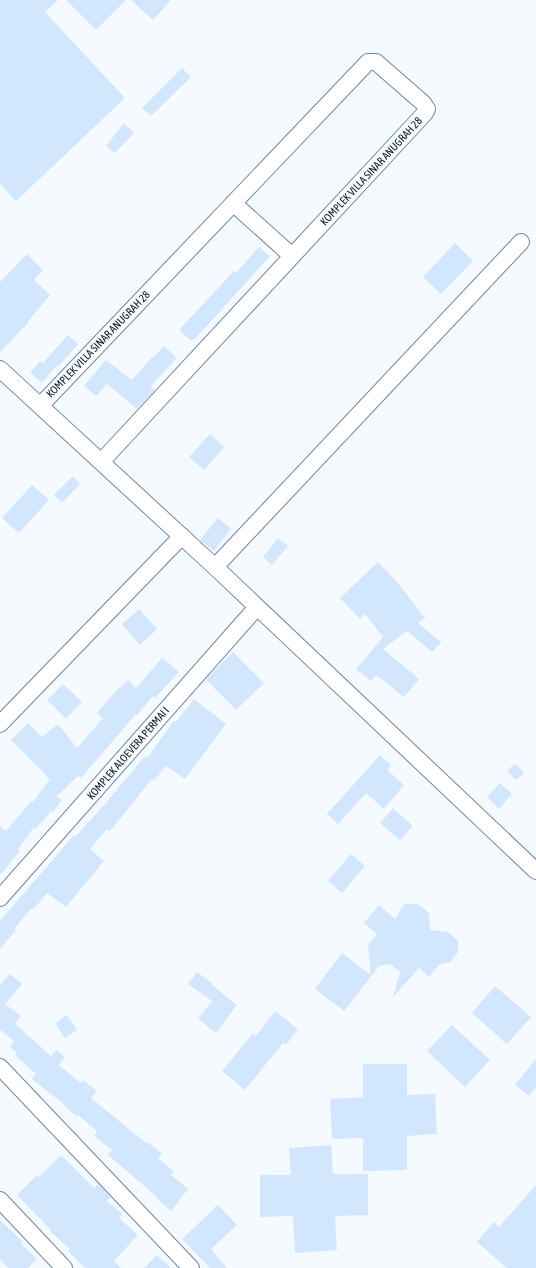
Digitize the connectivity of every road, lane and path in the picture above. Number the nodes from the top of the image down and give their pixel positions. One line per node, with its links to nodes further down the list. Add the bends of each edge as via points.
1 (233, 203): 3 (street); 3 (street, KOMPLEK VILLA SINAR ANUGRAH 28, via 368,62 376,62 417,98 427,109 425,113); 5 (street, KOMPLEK VILLA SINAR ANUGRAH 28)
2 (521, 242): 8 (street)
3 (292, 256): 6 (street, KOMPLEK VILLA SINAR ANUGRAH 28)
4 (0, 369): 5 (street)
5 (40, 406): 6 (street)
6 (101, 462): 7 (street)
7 (182, 536): 8 (street); 10 (street)
8 (215, 567): 9 (street)
9 (257, 607): 11 (street); 12 (street, KOMPLEK ALOEVERA PERMAI I)
10 (0, 724)
11 (536, 871)
12 (0, 898)
13 (0, 1067): 16 (street)
14 (0, 1200): 15 (street)
15 (64, 1268)
16 (191, 1268)

